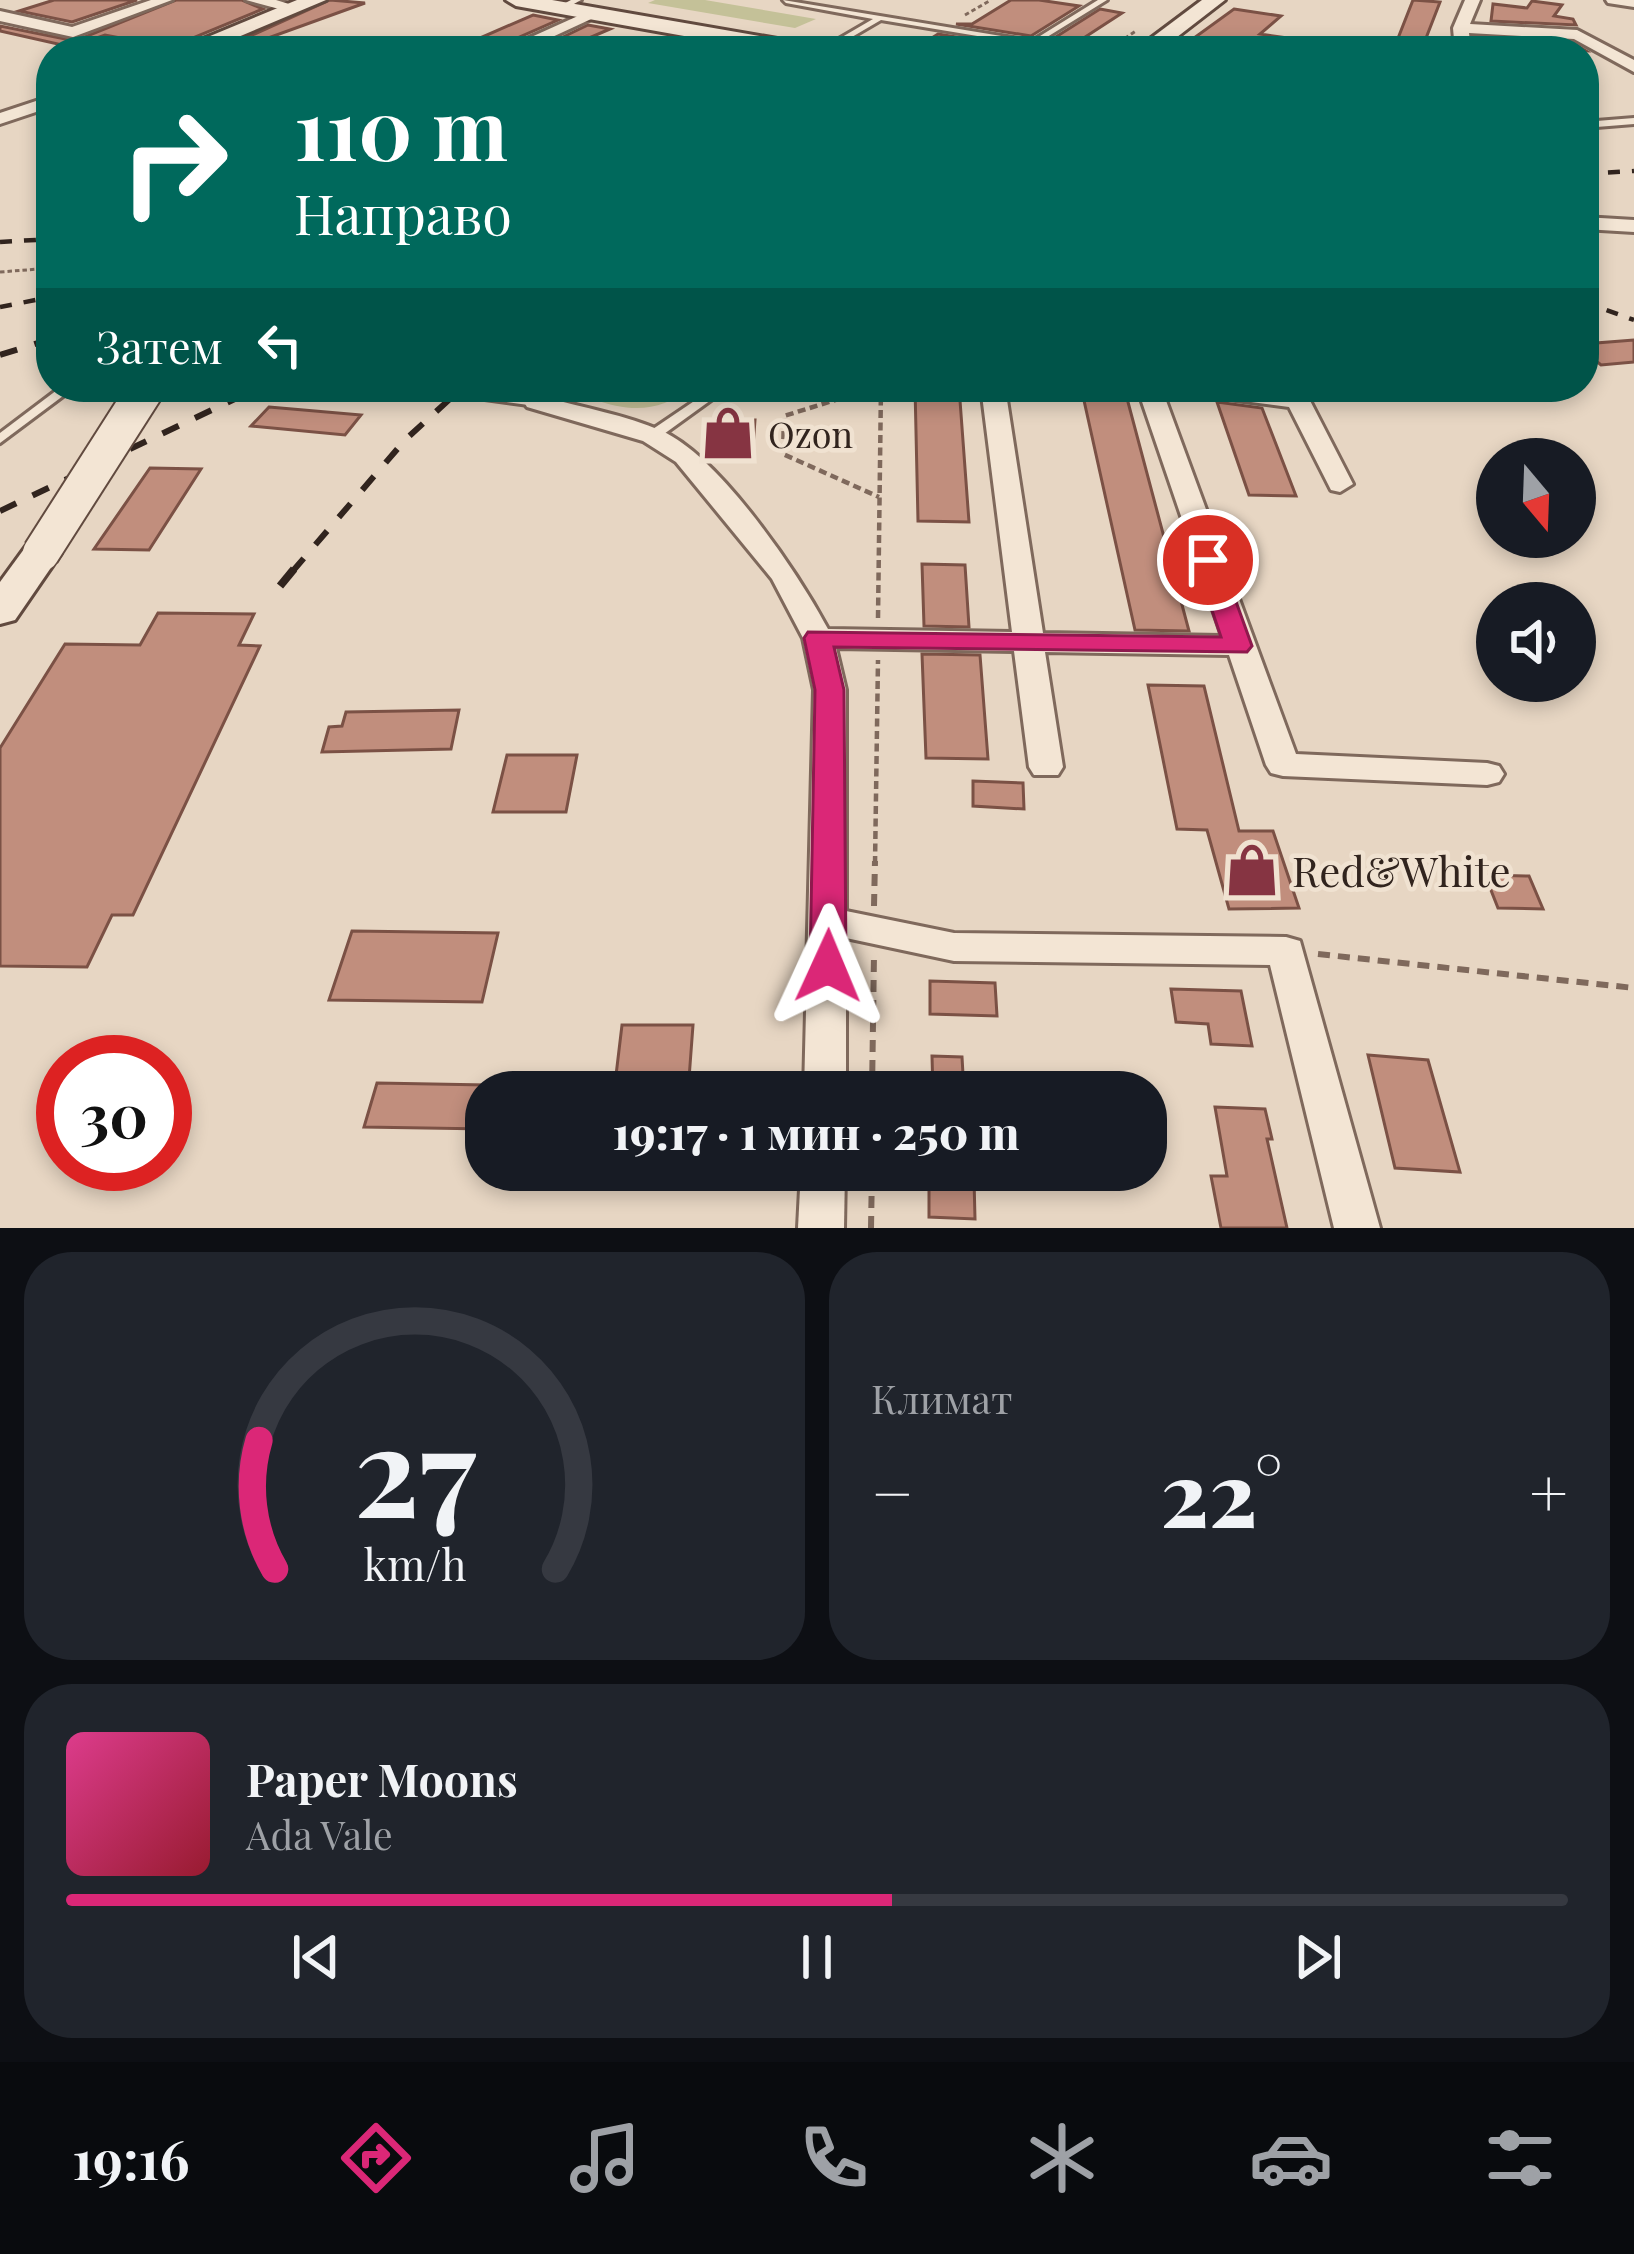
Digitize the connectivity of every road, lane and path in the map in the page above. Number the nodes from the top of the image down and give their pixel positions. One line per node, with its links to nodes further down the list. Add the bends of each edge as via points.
1 (16, 0): 13 (street)
2 (165, 0): 15 (street, via 73,32)
3 (253, 0): 12 (street)
4 (516, 0): 14 (main road)
5 (991, 0): 17 (path)
6 (1103, 0): 24 (lane)
7 (1215, 0): 25 (main road)
8 (1472, 0): 18 (street)
9 (1613, 0): 11 (street)
10 (786, 1): 16 (lane)
11 (1634, 3)
12 (305, 4): 19 (main road)
13 (0, 5)
14 (577, 7): 20 (street); 21 (main road)
15 (0, 16)
16 (880, 18): 17 (lane); 22 (lane)
17 (942, 28): 23 (lane)
18 (1461, 28): 26 (street); 27 (street)
19 (223, 36)
20 (532, 36)
21 (728, 36)
22 (848, 36)
23 (987, 36)
24 (1043, 36)
25 (1165, 36)
26 (1462, 36)
27 (1578, 36)
28 (1599, 48): 29 (street)
29 (1634, 67)
30 (0, 104): 32 (street)
31 (36, 106): 32 (street)
32 (25, 110): 33 (street); 34 (street)
33 (36, 113)
34 (0, 119)
35 (1634, 121): 36 (lane)
36 (1599, 124)
37 (1599, 224): 38 (street)
38 (1633, 227)
39 (36, 269): 40 (path)
40 (0, 272)
41 (49, 402): 51 (lane)
42 (137, 402): 54 (main road, bridge)
43 (536, 402): 50 (street)
44 (701, 402): 50 (lane)
45 (830, 402): 53 (path, via 784,416 783,454)
46 (879, 402): 53 (path)
47 (995, 402): 57 (street)
48 (1154, 402): 58 (street)
49 (1298, 402): 52 (street)
50 (652, 436): 55 (street, via 685,457 744,523)
51 (0, 440)
52 (1340, 484)
53 (880, 498): 56 (path)
54 (0, 611)
55 (818, 638): 56 (street); 61 (street, via 830,690)
56 (878, 639): 57 (street); 62 (path)
57 (1029, 642): 58 (street); 59 (street)
58 (1238, 646): 60 (street, via 1283,765)
59 (1046, 767)
60 (1487, 774)
61 (829, 923): 62 (street); 65 (street)
62 (874, 926): 63 (street, via 954,947); 66 (path)
63 (1286, 951): 64 (path); 71 (street)
64 (1634, 988)
65 (825, 1071)
66 (872, 1071)
67 (822, 1191): 69 (street)
68 (872, 1191): 70 (path)
69 (821, 1228)
70 (871, 1228)
71 (1357, 1228)

